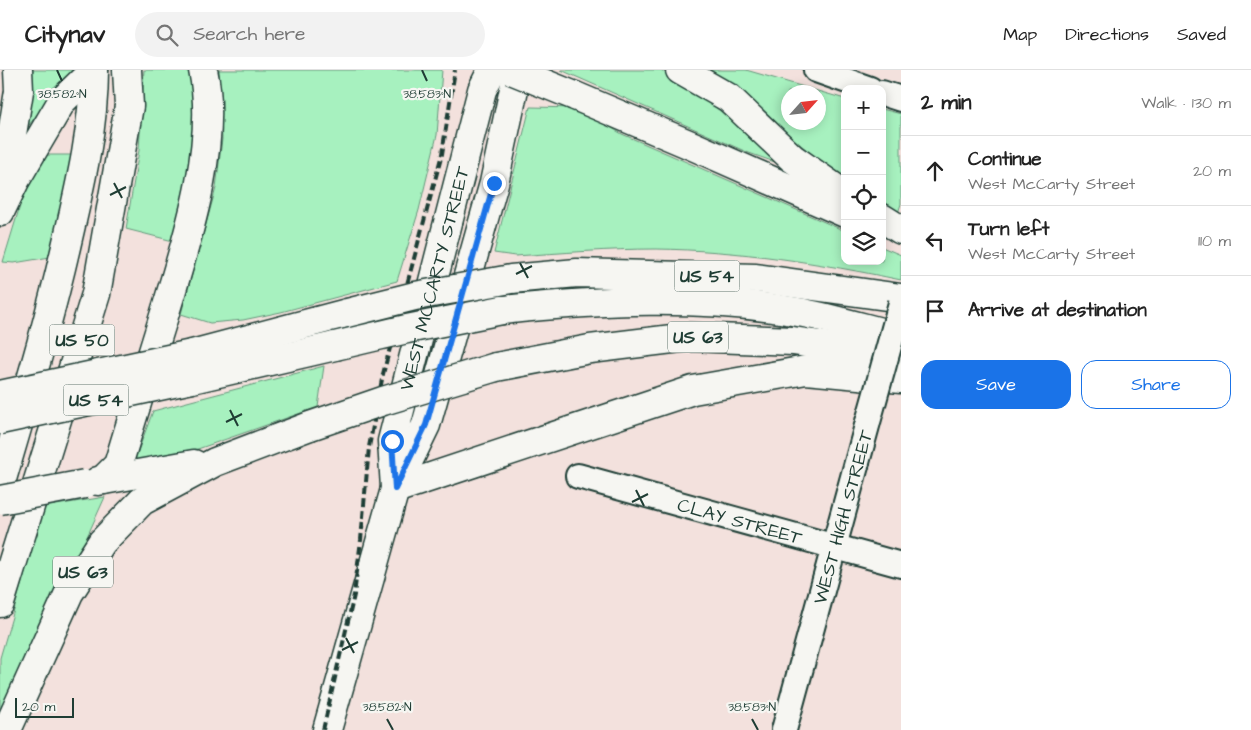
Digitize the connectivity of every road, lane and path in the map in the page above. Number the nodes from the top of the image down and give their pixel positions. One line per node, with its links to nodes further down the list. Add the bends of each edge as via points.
1 (18, 70): 14 (main road, via 19,91)
2 (94, 70): 14 (main road, via 62,101); 31 (main road, US 50, via 94,96 84,168 49,322)
3 (127, 70): 36 (main road, US 50, via 128,106 96,294)
4 (203, 70): 30 (main road, via 207,91 204,154 188,234 118,465)
5 (492, 70): 32 (main road, WEST MCCARTY STREET, via 482,90 392,441)
6 (511, 70): 15 (main road, bridge)
7 (518, 70): 32 (main road, WEST MCCARTY STREET, via 494,183 426,425)
8 (680, 70): 13 (main road, via 729,98 792,158)
9 (816, 70): 10 (street)
10 (859, 85)
11 (886, 94): 12 (street)
12 (901, 99)
13 (841, 192)
14 (0, 211)
15 (841, 211)
16 (885, 220): 17 (main road)
17 (901, 230)
18 (886, 232): 19 (main road)
19 (901, 238)
20 (901, 298): 24 (main road, US 54, bridge, via 756,278 577,273 511,279 415,296 347,313)
21 (901, 303): 34 (street, WEST HIGH STREET, bridge)
22 (901, 337): 24 (main road, US 54, bridge, via 797,312 713,303 576,304 502,310 336,346)
23 (901, 357): 28 (main road, US 63, bridge, via 793,341 689,337 590,348 496,368 383,401)
24 (192, 367): 26 (main road, US 54, bridge); 27 (main road, US 54, bridge)
25 (901, 379): 32 (main road, via 806,370 692,390)
26 (0, 395)
27 (0, 420)
28 (215, 462): 30 (main road); 37 (main road, US 63, via 142,501 102,542 69,593)
29 (578, 476): 34 (street, CLAY STREET)
30 (94, 482): 33 (main road, bridge)
31 (0, 486)
32 (395, 489): 38 (main road, WEST MCCARTY STREET)
33 (0, 500)
34 (834, 546): 35 (street, CLAY STREET); 39 (street, WEST HIGH STREET)
35 (901, 565)
36 (0, 604)
37 (7, 730)
38 (326, 730)
39 (784, 730)

